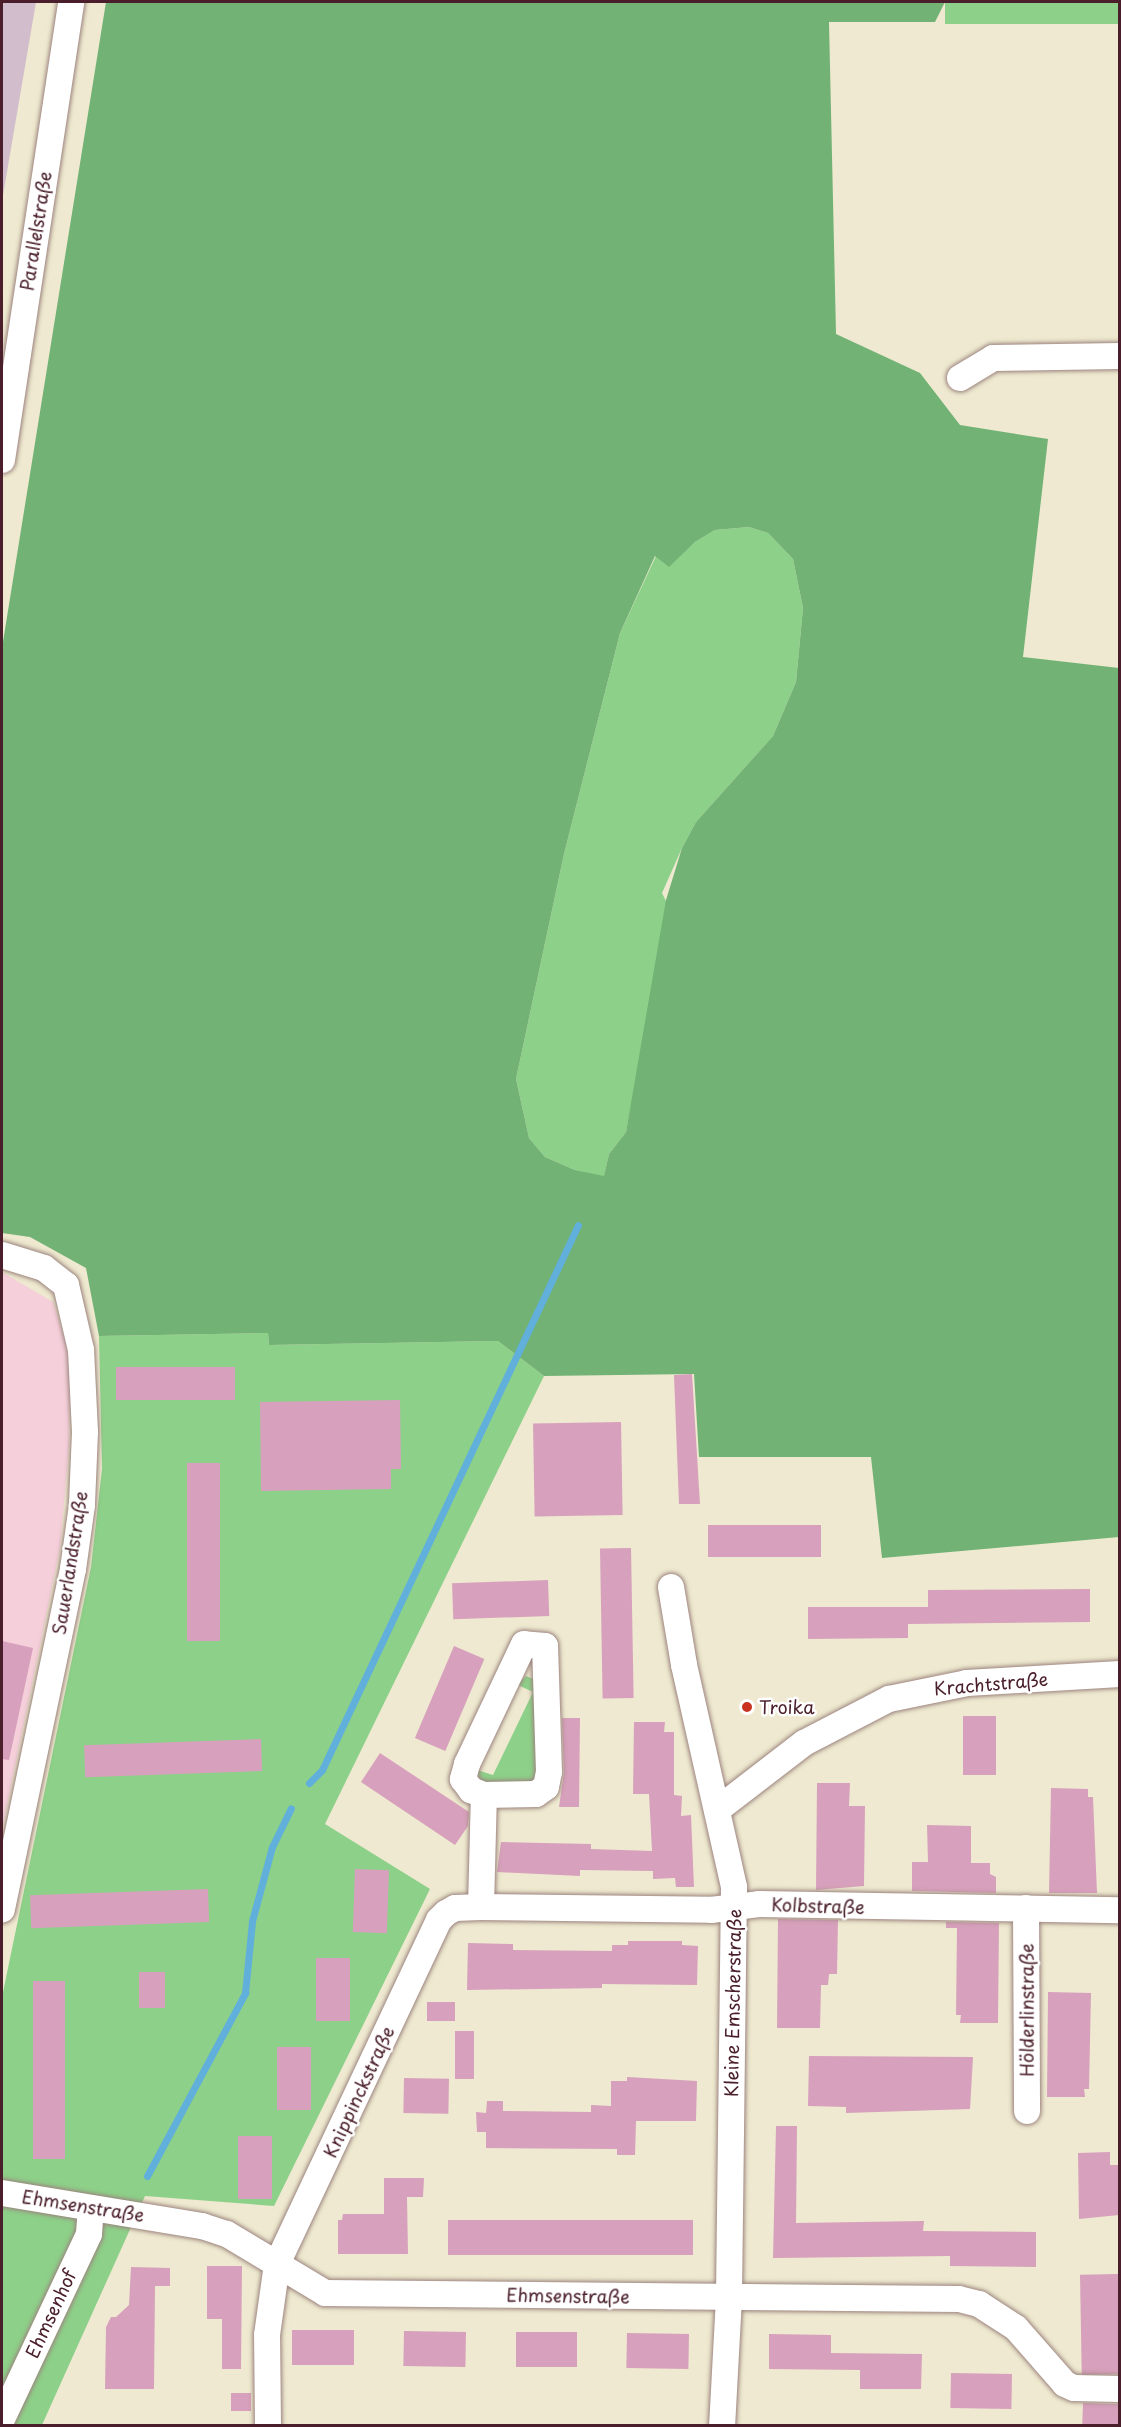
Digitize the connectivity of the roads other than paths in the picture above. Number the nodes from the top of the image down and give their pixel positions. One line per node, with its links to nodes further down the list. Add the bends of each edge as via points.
1 (71, 2): 4 (street, Parallelstraße)
2 (1119, 356): 3 (street, via 993,358)
3 (960, 378)
4 (2, 460)
5 (2, 1255): 13 (street, Sauerlandstraße, via 44,1268 66,1285 81,1350 85,1431 82,1505 73,1569)
6 (671, 1587): 9 (street, Kleine Emscherstraße, via 684,1665)
7 (1119, 1674): 9 (street, Krachtstraße, via 966,1683 889,1699 804,1743)
8 (484, 1796): 8 (street, via 536,1794 546,1786 549,1772 545,1646 524,1644 467,1764 463,1779 471,1790); 10 (street)
9 (717, 1810): 11 (street, Kleine Emscherstraße)
10 (481, 1907): 11 (street, Kolbstraße); 15 (street, Kolbstraße, via 455,1908)
11 (735, 1908): 12 (street, Kolbstraße, via 759,1904); 20 (street, Kleine Emscherstraße)
12 (1026, 1908): 14 (street, Kolbstraße); 16 (street, Hölderlinstraße)
13 (2, 1910)
14 (1119, 1910)
15 (440, 1920): 19 (street, Knippinckstraße)
16 (1027, 2111)
17 (2, 2193): 18 (street, Ehmsenstraße)
18 (91, 2208): 19 (street, Ehmsenstraße, via 202,2226 227,2234); 22 (street, Ehmsenhof, via 89,2234)
19 (277, 2264): 20 (street, Ehmsenstraße, via 325,2293); 23 (street, Knippinckstraße, via 267,2335)
20 (729, 2298): 21 (street, Ehmsenstraße, via 959,2299 979,2304 1016,2328 1057,2378 1074,2388); 24 (street, Kleine Emscherstraße)
21 (1119, 2389)
22 (2, 2419)
23 (268, 2426)
24 (722, 2426)

